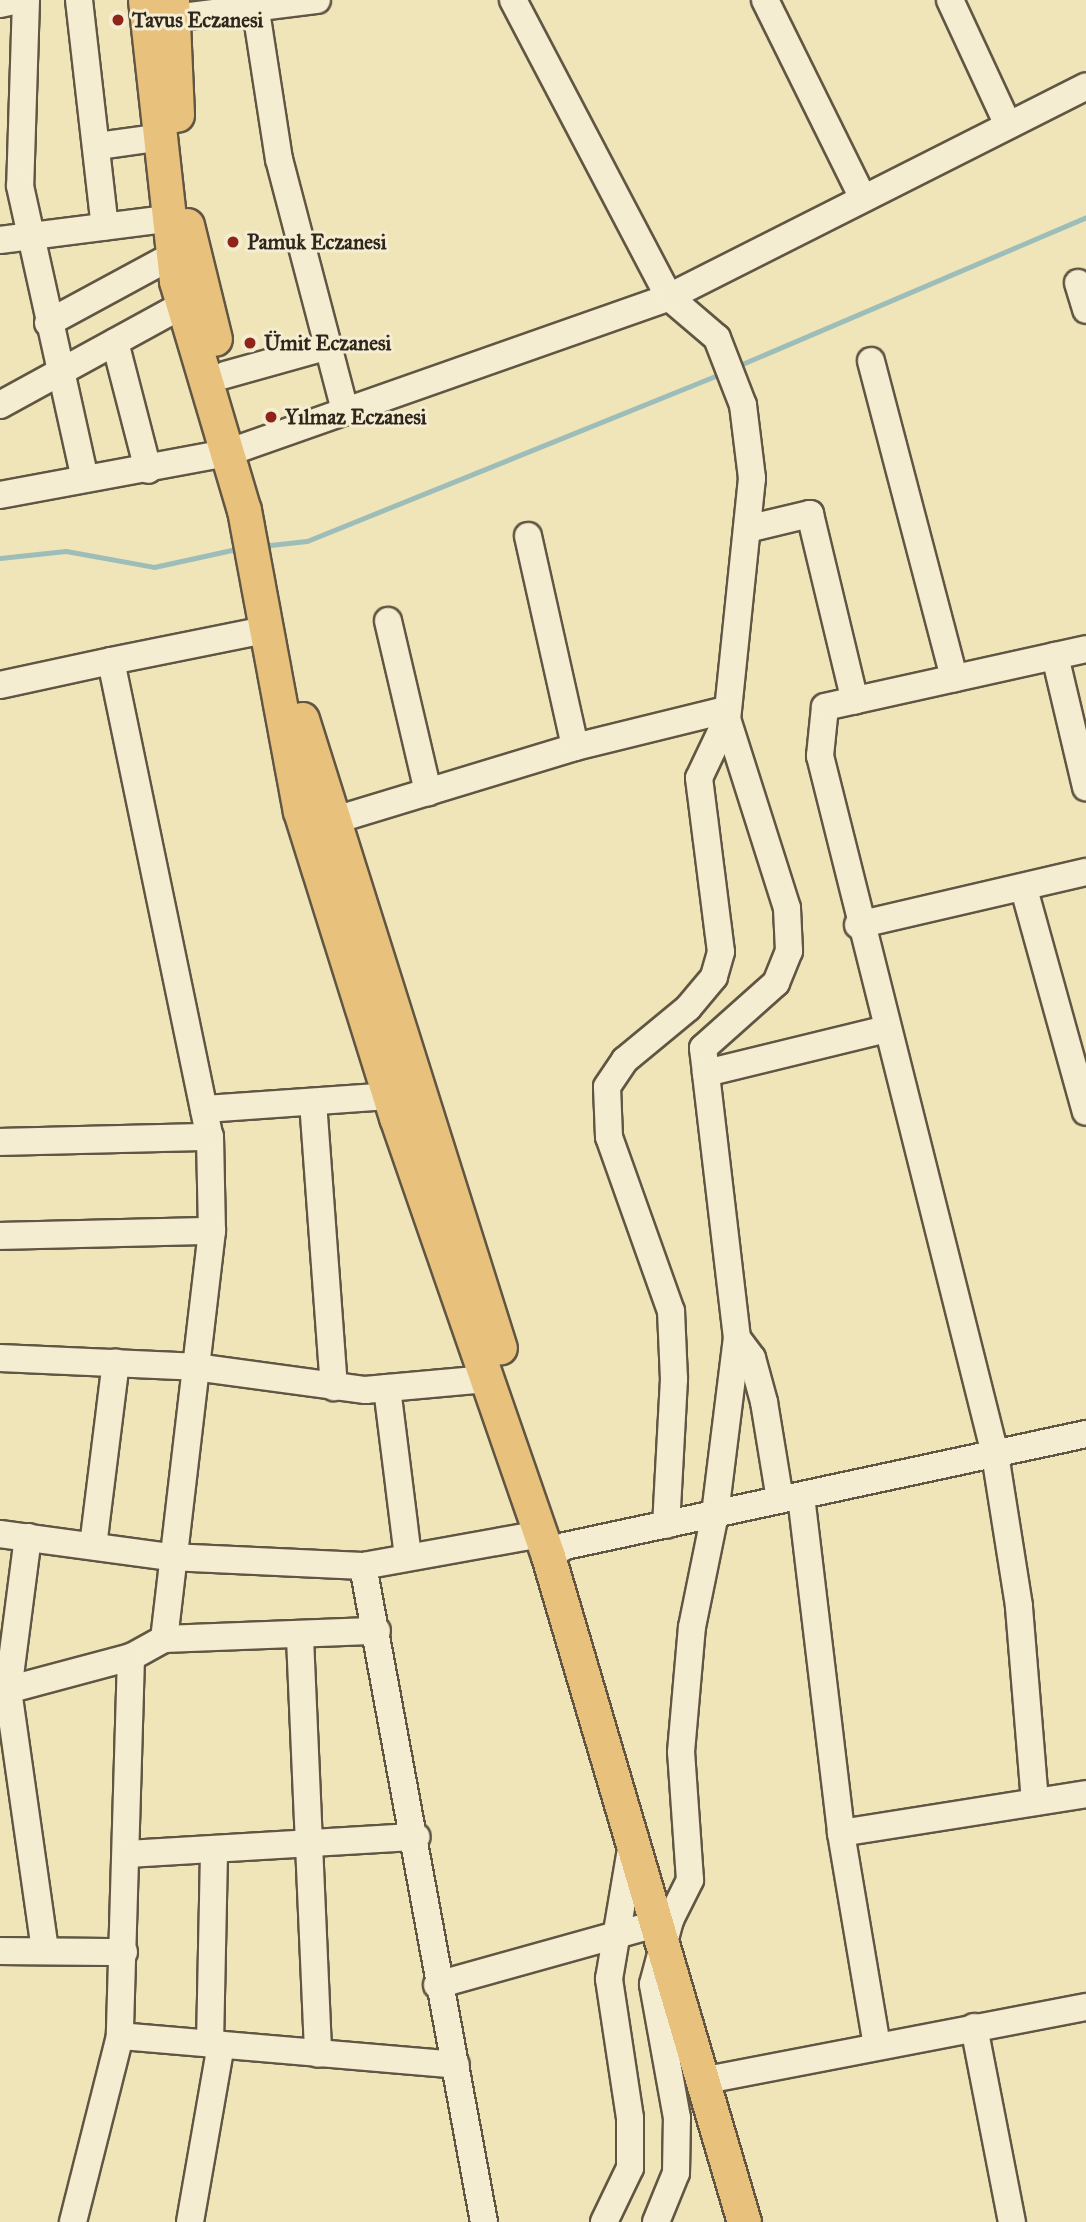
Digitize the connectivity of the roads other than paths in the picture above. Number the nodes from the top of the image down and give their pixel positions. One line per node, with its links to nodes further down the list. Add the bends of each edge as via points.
1 (19, 0): 10 (street)
2 (26, 0): 17 (street)
3 (79, 0): 16 (street)
4 (145, 0): 15 (main road)
5 (317, 0): 9 (street)
6 (513, 0): 25 (street)
7 (765, 0): 18 (street)
8 (950, 0): 14 (street)
9 (290, 2): 12 (street)
10 (0, 4)
11 (173, 9): 12 (street); 33 (main road, via 187,225)
12 (256, 11): 30 (street, via 279,159)
13 (1086, 86): 14 (street)
14 (1008, 125): 18 (street)
15 (156, 138): 16 (street); 19 (main road)
16 (98, 146): 20 (street)
17 (9, 151): 21 (street)
18 (863, 198): 25 (street)
19 (167, 219): 20 (street); 23 (main road)
20 (105, 227): 21 (street)
21 (29, 236): 22 (street); 28 (street)
22 (0, 240)
23 (172, 256): 26 (main road); 28 (street)
24 (1078, 283): 27 (street)
25 (669, 296): 35 (street); 40 (street, via 717,338 729,370 752,478)
26 (183, 304): 29 (street); 36 (main road)
27 (1086, 310)
28 (48, 323): 32 (street)
29 (114, 342): 32 (street); 37 (street)
30 (325, 346): 33 (street); 35 (street)
31 (871, 361): 47 (street)
32 (59, 373): 34 (street); 38 (street)
33 (225, 375): 36 (main road)
34 (0, 405)
35 (345, 410): 36 (street)
36 (235, 449): 37 (street); 43 (main road, via 251,507)
37 (148, 470): 38 (street)
38 (85, 478): 39 (street)
39 (0, 495)
40 (747, 529): 49 (street, via 810,514); 50 (street)
41 (528, 536): 51 (street)
42 (388, 621): 53 (street)
43 (273, 629): 46 (street); 54 (main road); 60 (main road, via 300,811)
44 (1086, 649): 45 (street)
45 (1055, 656): 47 (street); 52 (street)
46 (111, 661): 48 (street); 62 (street)
47 (954, 678): 49 (street)
48 (0, 685)
49 (855, 701): 57 (street, via 825,707 820,756)
50 (726, 714): 51 (street); 59 (street, via 787,908 789,951 776,983 703,1048); 79 (street, via 699,778 720,952 714,976 688,1008 625,1060 607,1087 609,1137 671,1311 674,1379)
51 (575, 747): 53 (street)
52 (1086, 787)
53 (428, 792): 54 (street)
54 (332, 821): 60 (main road)
55 (1086, 872): 56 (street)
56 (1024, 889): 57 (street); 63 (street)
57 (858, 925): 58 (street)
58 (887, 1029): 59 (street); 76 (street)
59 (706, 1073): 68 (street)
60 (403, 1092): 61 (street); 72 (main road); 83 (main road)
61 (313, 1102): 62 (street); 73 (street)
62 (204, 1110): 64 (street)
63 (1086, 1112)
64 (210, 1137): 65 (street); 66 (street)
65 (0, 1142)
66 (212, 1231): 67 (street); 71 (street)
67 (0, 1236)
68 (737, 1339): 77 (street, via 752,1358); 78 (street)
69 (0, 1358): 70 (street)
70 (116, 1362): 71 (street); 82 (street)
71 (195, 1367): 73 (street); 84 (street)
72 (487, 1379): 74 (street); 83 (main road)
73 (334, 1387): 74 (street)
74 (387, 1388): 85 (street)
75 (1086, 1434): 76 (street)
76 (995, 1454): 77 (street); 93 (street, via 1019,1606)
77 (791, 1498): 78 (street); 94 (street)
78 (715, 1514): 79 (street); 100 (street, via 692,1627 681,1752 690,1880)
79 (666, 1525): 83 (street)
80 (0, 1534): 81 (street)
81 (28, 1537): 82 (street); 91 (street)
82 (93, 1546): 84 (street)
83 (551, 1546): 85 (street); 97 (main road); 100 (main road)
84 (170, 1558): 86 (street); 89 (street)
85 (408, 1558): 86 (street)
86 (363, 1566): 87 (street)
87 (377, 1631): 88 (street); 95 (street)
88 (300, 1638): 89 (street); 96 (street)
89 (164, 1639): 90 (street)
90 (131, 1657): 91 (street); 99 (street)
91 (4, 1691): 102 (street)
92 (1086, 1794): 93 (street)
93 (1035, 1802): 94 (street)
94 (841, 1833): 110 (street)
95 (416, 1837): 96 (street); 105 (street)
96 (307, 1846): 98 (street); 111 (street)
97 (632, 1848): 100 (main road); 101 (street)
98 (214, 1851): 99 (street); 109 (street)
99 (128, 1854): 104 (street)
100 (662, 1933): 101 (street); 113 (main road); 118 (street, via 653,1984 677,2132 676,2173)
101 (620, 1937): 105 (street); 117 (street, via 609,1979 629,2118 630,2168)
102 (45, 1949): 103 (street); 104 (street)
103 (0, 1951)
104 (124, 1952): 108 (street)
105 (437, 1985): 112 (street)
106 (1086, 2007): 107 (street)
107 (974, 2028): 110 (street); 121 (street)
108 (120, 2036): 109 (street); 114 (street)
109 (216, 2045): 111 (street); 115 (street)
110 (877, 2045): 113 (street)
111 (318, 2054): 112 (street)
112 (456, 2064): 116 (street)
113 (710, 2079): 119 (main road); 120 (main road)
114 (73, 2222)
115 (190, 2222)
116 (484, 2222)
117 (604, 2222)
118 (656, 2222)
119 (744, 2222)
120 (763, 2222)
121 (1012, 2222)

